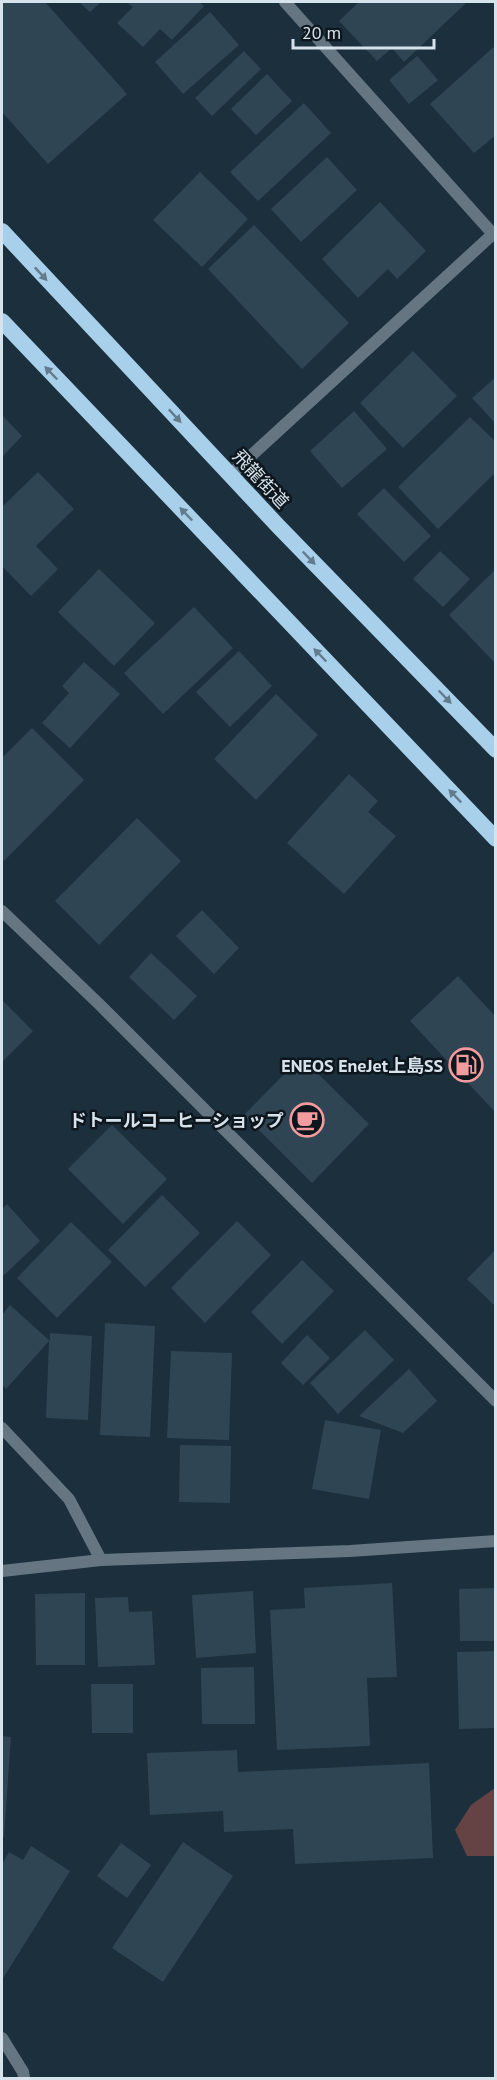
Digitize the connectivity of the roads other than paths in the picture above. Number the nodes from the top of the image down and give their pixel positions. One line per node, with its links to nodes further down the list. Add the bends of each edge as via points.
1 (285, 2): 3 (street)
2 (2, 231): 5 (highway, 飛龍街道, one-way to 5)
3 (494, 233): 5 (street)
4 (2, 321): 7 (highway, one-way to 4)
5 (230, 475): 6 (highway, 飛龍街道, one-way to 6)
6 (495, 750)
7 (495, 839)
8 (2, 911): 9 (street)
9 (495, 1401)
10 (2, 1428): 12 (street, via 69,1500)
11 (495, 1541): 12 (street, via 350,1551)
12 (100, 1560): 13 (street)
13 (2, 1571)
14 (2, 2038): 15 (street)
15 (24, 2079)

